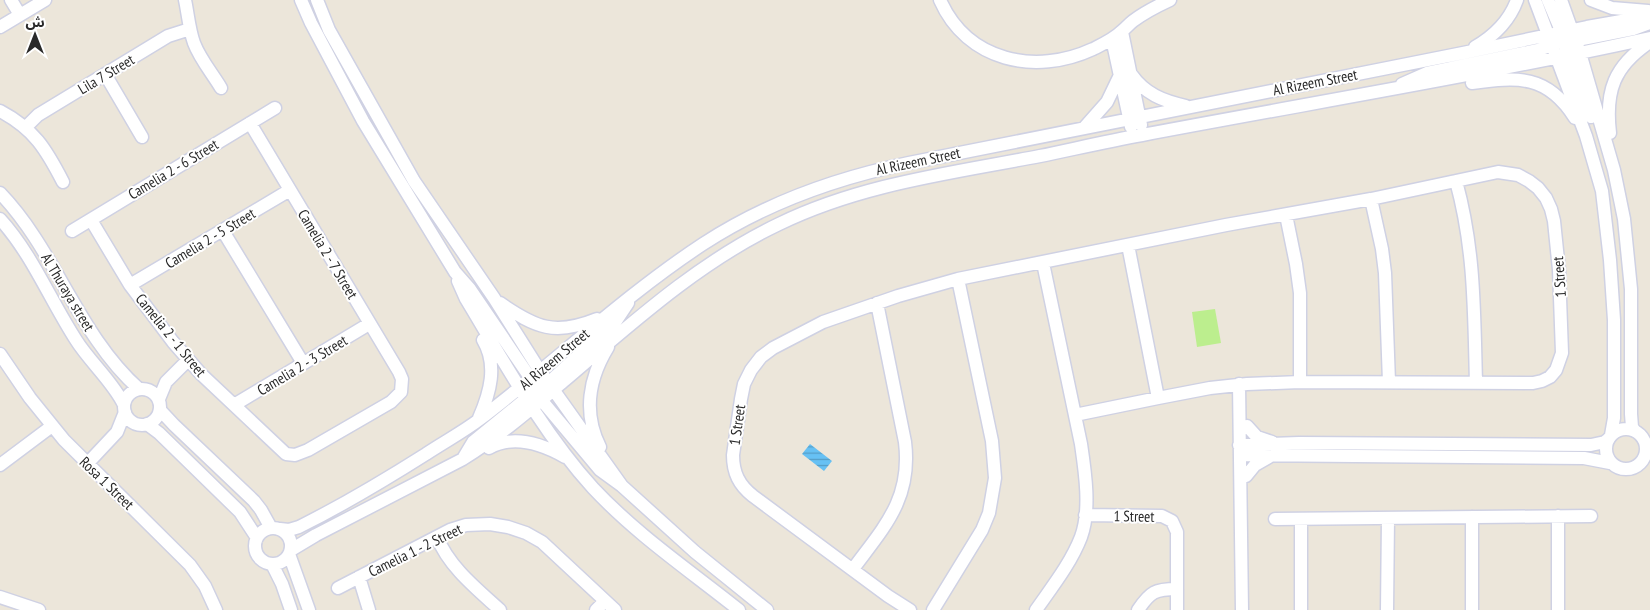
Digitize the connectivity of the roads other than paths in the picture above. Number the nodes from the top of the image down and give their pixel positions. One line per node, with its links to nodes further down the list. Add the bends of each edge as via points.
1 (11, 0): 14 (street)
2 (45, 0): 14 (street)
3 (185, 0): 18 (street)
4 (301, 0): 51 (street, via 363,121)
5 (317, 0): 55 (street, via 338,46 414,181)
6 (940, 0): 19 (street, via 951,20 966,36 1004,58 1057,61 1087,52)
7 (1170, 0): 19 (street, via 1142,15)
8 (1517, 0): 22 (street, via 1497,32)
9 (1535, 0): 21 (street)
10 (1548, 0): 21 (street)
11 (1560, 0): 21 (street)
12 (1591, 0): 13 (street, via 1612,8)
13 (1650, 12)
14 (20, 15): 17 (street)
15 (1650, 16): 21 (street, Al Rizeem Street)
16 (1650, 23): 21 (street)
17 (0, 27)
18 (190, 29): 23 (street, Lila 7 Street, via 172,34); 26 (street, via 197,50)
19 (1117, 35): 24 (street)
20 (1650, 40): 21 (street, Al Rizeem Street); 38 (street, via 1626,62 1612,86 1608,104)
21 (1564, 43): 22 (street, Al Rizeem Street); 25 (street, Al Rizeem Street); 27 (street, via 1428,73 1411,78); 36 (street); 38 (street, via 1597,134)
22 (1463, 53): 28 (street, Al Rizeem Street)
23 (105, 74): 33 (street, Lila 7 Street, via 38,115); 37 (street)
24 (1125, 74): 28 (street, via 1154,96); 31 (street); 34 (street, via 1107,102)
25 (1454, 79): 27 (street, Al Rizeem Street); 36 (street, via 1464,83 1518,79 1541,85 1562,101)
26 (221, 88)
27 (1391, 90): 35 (street, Al Rizeem Street)
28 (1191, 107): 31 (street, Al Rizeem Street)
29 (275, 108): 32 (street, Camelia 2 - 6 Street)
30 (0, 111): 33 (street)
31 (1134, 119): 34 (street, Al Rizeem Street); 35 (street)
32 (250, 123): 41 (street, Camelia 2 - 7 Street); 46 (street, Camelia 2 - 6 Street)
33 (26, 126): 40 (street, via 49,155)
34 (1084, 128): 54 (street, Al Rizeem Street, via 878,169 818,187 725,231)
35 (1138, 135): 61 (street, Al Rizeem Street, via 890,185 820,206 768,229 712,262)
36 (1586, 136): 58 (street, via 1604,204)
37 (142, 137)
38 (1608, 147): 59 (street, via 1630,263)
39 (1456, 181): 43 (street, 1 Street); 70 (street, via 1473,271); 70 (street, 1 Street, via 1498,172 1529,181 1542,193 1551,209 1557,245 1563,344 1556,370 1542,382 1533,384)
40 (64, 182)
41 (290, 190): 48 (street, Camelia 2 - 5 Street); 60 (street, Camelia 2 - 7 Street)
42 (0, 193): 72 (street, Al Thuraya street, via 32,231 97,340 124,376)
43 (1371, 200): 44 (street, 1 Street); 69 (street, via 1382,248 1388,298)
44 (1286, 215): 49 (street, 1 Street); 68 (street, via 1300,293)
45 (0, 219): 77 (street, Al Thuraya street, via 18,241 76,341 118,394)
46 (91, 220): 47 (street, Camelia 2 - 6 Street); 53 (street, Camelia 2 - 1 Street)
47 (72, 231)
48 (223, 231): 53 (street, Camelia 2 - 5 Street); 66 (street)
49 (1128, 245): 50 (street, 1 Street); 74 (street)
50 (1043, 263): 52 (street, 1 Street); 78 (street)
51 (455, 272): 73 (street, via 470,289); 79 (street, via 458,298 485,343 491,360 489,395)
52 (958, 279): 56 (street, 1 Street); 132 (street, via 992,440 995,478 989,514 982,530)
53 (130, 285): 63 (street, Camelia 2 - 1 Street)
54 (632, 296): 57 (street, Al Rizeem Street); 73 (street, via 616,321)
55 (494, 298): 57 (street, via 526,320 548,328 577,327); 73 (street)
56 (877, 303): 116 (street, via 907,464 903,489 894,511); 116 (street, 1 Street, via 823,322 773,348 761,358 744,384 733,455 735,474 746,490)
57 (605, 316): 73 (street, Al Rizeem Street)
58 (1614, 320): 59 (street); 64 (street)
59 (1631, 320): 65 (street)
60 (370, 324): 66 (street, Camelia 2 - 3 Street); 89 (street, Camelia 2 - 7 Street, via 399,372 403,386 401,392 391,402 308,450)
61 (612, 340): 73 (street, Al Rizeem Street); 98 (street, via 595,374 589,407 596,440)
62 (0, 354): 81 (street, Rosa 1 Street)
63 (188, 360): 67 (street); 76 (street, Camelia 2 - 1 Street)
64 (1614, 360): 65 (street); 85 (street, via 1614,418)
65 (1631, 361): 83 (street)
66 (303, 364): 76 (street, Camelia 2 - 3 Street)
67 (166, 382): 72 (street); 75 (street)
68 (1300, 382): 69 (street, 1 Street); 71 (street, 1 Street)
69 (1389, 382): 70 (street, 1 Street)
70 (1476, 383)
71 (1243, 384): 74 (street, 1 Street); 82 (street); 88 (street)
72 (143, 389): 75 (street, via 154,393); 77 (street, via 129,395)
73 (537, 390): 79 (street, Al Rizeem Street); 91 (street, via 473,442); 92 (street); 98 (street, via 600,470)
74 (1158, 398): 78 (street, 1 Street)
75 (160, 404): 80 (street, via 154,420); 110 (street, via 174,424 254,501)
76 (234, 406): 89 (street, Camelia 2 - 1 Street, via 282,451)
77 (125, 408): 80 (street, via 128,418); 84 (street)
78 (1075, 415): 102 (street, via 1084,467)
79 (478, 420): 99 (street, Al Rizeem Street)
80 (143, 424): 84 (street); 113 (street, via 159,433 240,512)
81 (52, 426): 95 (street, Rosa 1 Street); 96 (street)
82 (1247, 426): 87 (street, via 1261,439); 88 (street)
83 (1634, 431): 85 (street, via 1625,429); 86 (street)
84 (117, 432): 95 (street)
85 (1609, 437): 87 (street, via 1605,442 1591,444); 94 (street, via 1606,454)
86 (1647, 442): 93 (street)
87 (1279, 444): 88 (street)
88 (1243, 450): 90 (street); 97 (street); 111 (street, via 1239,520)
89 (291, 455)
90 (1273, 456): 94 (street, via 1584,458); 97 (street, via 1255,465)
91 (463, 459): 92 (street, via 514,441 543,446); 101 (street)
92 (570, 459): 129 (street, via 627,521)
93 (1646, 460): 94 (street, via 1627,470)
94 (1610, 463)
95 (87, 464): 123 (street, Rosa 1 Street, via 184,557)
96 (0, 466)
97 (1246, 476): 111 (street)
98 (622, 486): 130 (street, via 695,552)
99 (362, 494): 100 (street, Al Rizeem Street); 101 (street)
100 (337, 507): 109 (street); 110 (street, Al Rizeem Street, via 294,529)
101 (369, 508): 109 (street)
102 (1085, 515): 119 (street, 1 Street, via 1162,516 1172,521 1177,532); 133 (street, via 1082,535 1073,554)
103 (1558, 516): 104 (street); 105 (street); 140 (street)
104 (1590, 516)
105 (1472, 517): 106 (street); 139 (street)
106 (1388, 518): 108 (street); 138 (street)
107 (1275, 519): 108 (street)
108 (1301, 519): 137 (street)
109 (344, 521): 114 (street)
110 (275, 528): 113 (street, via 263,531); 114 (street, via 289,537)
111 (1242, 529): 136 (street)
112 (437, 537): 117 (street, Camelia 1 - 2 Street); 121 (street, Camelia 1 - 2 Street, via 450,530 476,524 501,525 526,533 542,542); 127 (street, via 453,564)
113 (257, 538): 115 (street, via 257,555)
114 (290, 552): 115 (street, via 280,562); 125 (street)
115 (272, 564): 124 (street)
116 (853, 569): 131 (street, 1 Street)
117 (359, 577): 118 (street, Camelia 1 - 2 Street); 126 (street)
118 (338, 588)
119 (1177, 589): 134 (street, via 1152,593); 135 (street, 1 Street)
120 (0, 597): 122 (street)
121 (600, 605): 128 (street, Camelia 1 - 2 Street)
122 (39, 610)
123 (216, 610)
124 (291, 610)
125 (309, 610)
126 (369, 610)
127 (500, 610)
128 (614, 610)
129 (739, 610)
130 (767, 610)
131 (910, 610)
132 (933, 610)
133 (1036, 610)
134 (1138, 610)
135 (1177, 610)
136 (1242, 610)
137 (1301, 610)
138 (1387, 610)
139 (1472, 610)
140 (1558, 610)

